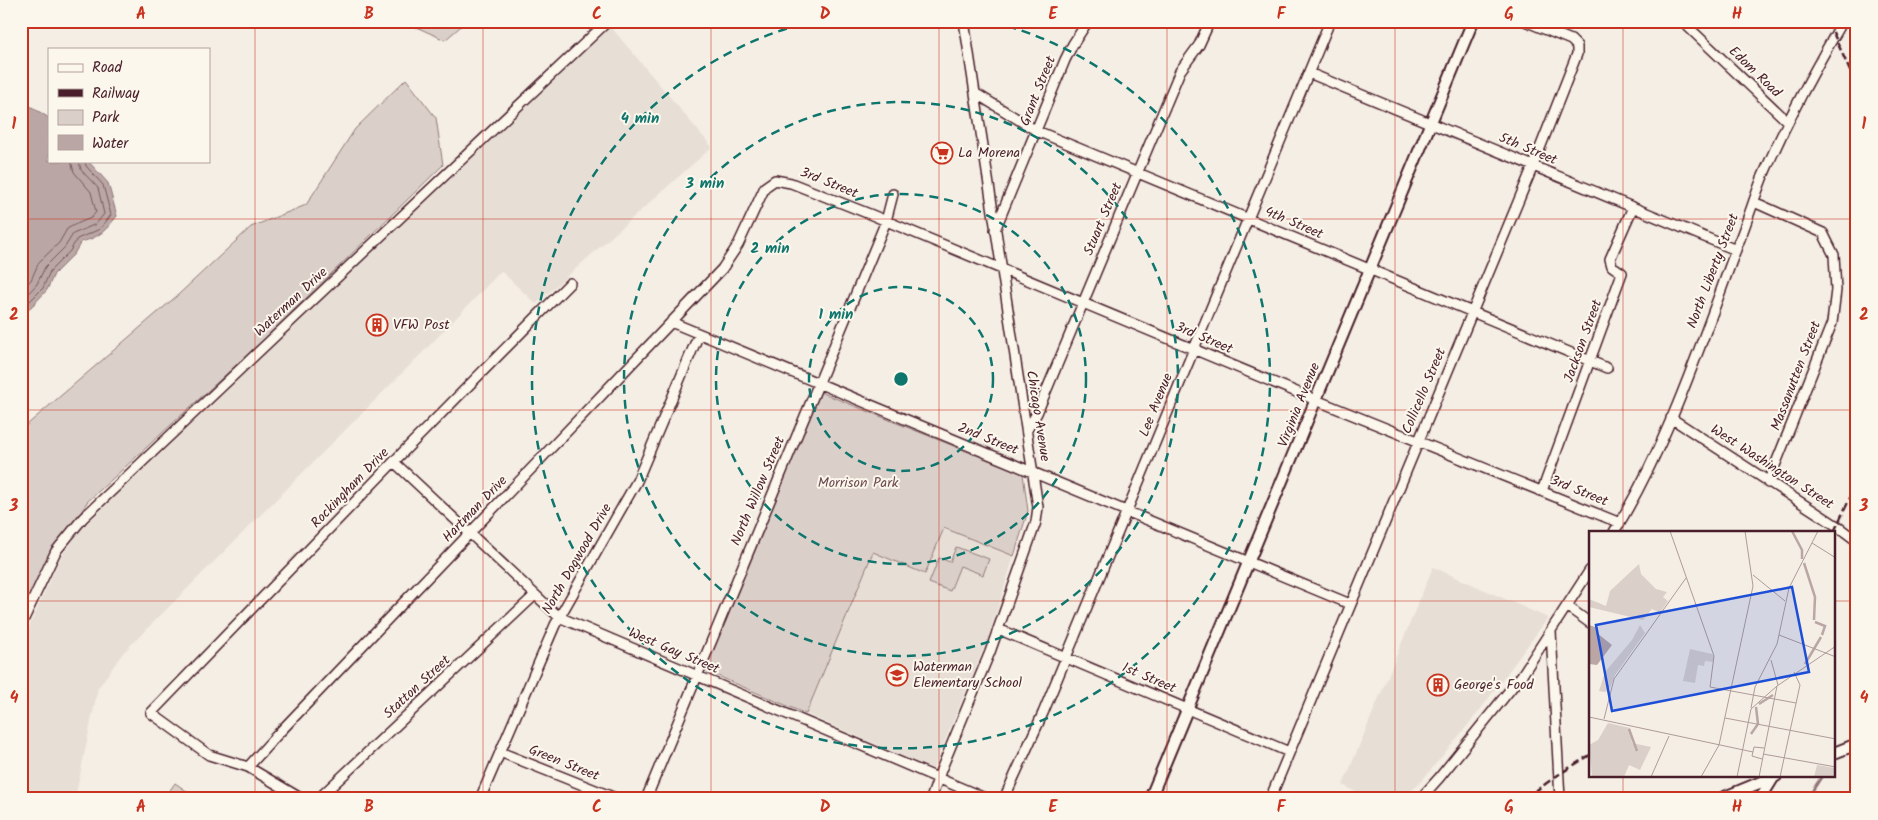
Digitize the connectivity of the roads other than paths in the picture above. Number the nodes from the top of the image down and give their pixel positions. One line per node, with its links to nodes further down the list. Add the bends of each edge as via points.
1 (608, 21): 56 (street, Waterman Drive, via 83,518 56,551)
2 (964, 21): 11 (street, Chicago Avenue)
3 (1088, 21): 14 (street, Grant Street, via 1068,54)
4 (1210, 21): 16 (street, Stuart Street, via 1199,45 1180,71)
5 (1330, 21): 10 (street, Lee Avenue)
6 (1473, 21): 13 (main road, Virginia Avenue)
7 (1525, 21): 15 (street, Collicello Street, via 1571,40 1577,46 1577,54)
8 (1682, 21): 12 (street, Edom Road)
9 (1843, 21): 12 (street, North Liberty Street)
10 (1309, 73): 13 (street, 5th Street); 20 (street, Lee Avenue)
11 (975, 94): 14 (street, 4th Street); 22 (street, Chicago Avenue)
12 (1788, 122): 18 (street, North Liberty Street)
13 (1431, 124): 15 (street, 5th Street); 26 (main road, Virginia Avenue)
14 (1037, 131): 16 (street, 4th Street); 22 (street, Grant Street)
15 (1532, 166): 19 (street, 5th Street); 29 (street, Collicello Street)
16 (1137, 173): 20 (street, 4th Street); 28 (street, Stuart Street)
17 (894, 194): 21 (street, North Willow Street)
18 (1754, 202): 23 (street, North Liberty Street); 42 (street, Massanutten Street, via 1823,233 1834,255 1836,290 1832,322)
19 (1633, 207): 23 (street, 5th Street); 33 (street, Jackson Street, via 1610,259 1612,266 1622,273)
20 (1248, 219): 26 (street, 4th Street); 32 (street, Lee Avenue)
21 (886, 222): 24 (street, 3rd Street, via 791,183 772,181 765,187 738,245); 25 (street, 3rd Street); 35 (street, North Willow Street)
22 (995, 230): 25 (street, Chicago Avenue)
23 (1736, 250): 37 (street, North Liberty Street)
24 (722, 269): 30 (street, Hartman Drive)
25 (1001, 269): 28 (street, 3rd Street); 38 (street, Chicago Avenue)
26 (1371, 270): 29 (street, 4th Street); 36 (main road, Virginia Avenue)
27 (570, 283): 40 (street, Rockingham Drive)
28 (1083, 303): 32 (street, 3rd Street); 38 (street, Stuart Street, via 1037,414)
29 (1472, 312): 33 (street, 4th Street); 39 (street, Collicello Street)
30 (671, 322): 31 (street, 2nd Street); 47 (street, Hartman Drive)
31 (699, 334): 35 (street, 2nd Street); 54 (street, North Dogwood Drive, via 642,472)
32 (1194, 349): 36 (street, 3rd Street); 44 (street, Lee Avenue)
33 (1590, 360): 34 (street, 4th Street); 43 (street, Jackson Street)
34 (1608, 368)
35 (818, 384): 41 (street, 2nd Street); 60 (street, North Willow Street)
36 (1316, 400): 39 (street, 3rd Street); 49 (main road, Virginia Avenue)
37 (1671, 418): 42 (street, West Washington Street); 45 (street, North Liberty Street)
38 (1027, 430): 41 (street, Chicago Avenue)
39 (1418, 442): 43 (street, 3rd Street); 52 (street, Collicello Street)
40 (394, 462): 47 (street, West Gay Street); 66 (street, Rockingham Drive, via 151,713 209,755)
41 (1033, 472): 44 (street, 2nd Street); 57 (street, Chicago Avenue, via 1038,499 1037,518)
42 (1768, 483): 48 (street, West Washington Street)
43 (1542, 491): 45 (street, 3rd Street)
44 (1126, 512): 49 (street, 2nd Street); 59 (street, Lee Avenue)
45 (1620, 523): 46 (street, North Liberty Street)
46 (1615, 531)
47 (470, 534): 51 (street, West Gay Street); 66 (street, Hartman Drive)
48 (1857, 541)
49 (1249, 563): 52 (street, 2nd Street); 61 (main road, Virginia Avenue)
50 (1589, 572): 53 (street)
51 (535, 595): 54 (street, West Gay Street); 72 (street, Statton Street)
52 (1350, 604): 64 (street, Collicello Street)
53 (1568, 607): 55 (street); 58 (street)
54 (559, 617): 60 (street, West Gay Street); 63 (street, North Dogwood Drive)
55 (1589, 621)
56 (21, 625)
57 (998, 629): 59 (street, 1st Street); 67 (street, Chicago Avenue)
58 (1552, 631): 81 (street, via 1522,675); 82 (street)
59 (1065, 657): 61 (street, 1st Street); 78 (street, Lee Avenue)
60 (696, 676): 67 (street, West Gay Street); 75 (street, North Willow Street)
61 (1188, 709): 64 (street, 1st Street); 79 (main road, Virginia Avenue)
62 (1856, 748): 65 (main road)
63 (500, 752): 73 (street, North Dogwood Drive); 74 (street, Green Street)
64 (1289, 752): 80 (street, Collicello Street)
65 (1836, 753)
66 (248, 767): 71 (street)
67 (938, 778): 76 (street, Chicago Avenue); 77 (street, West Gay Street)
68 (1773, 778): 70 (main road)
69 (1774, 778): 84 (main road)
70 (1741, 795): 83 (main road)
71 (302, 799)
72 (318, 799)
73 (480, 799)
74 (618, 799)
75 (646, 799)
76 (931, 799)
77 (986, 799)
78 (1004, 799)
79 (1150, 799)
80 (1270, 799)
81 (1420, 799)
82 (1560, 799)
83 (1720, 799)
84 (1760, 799)

